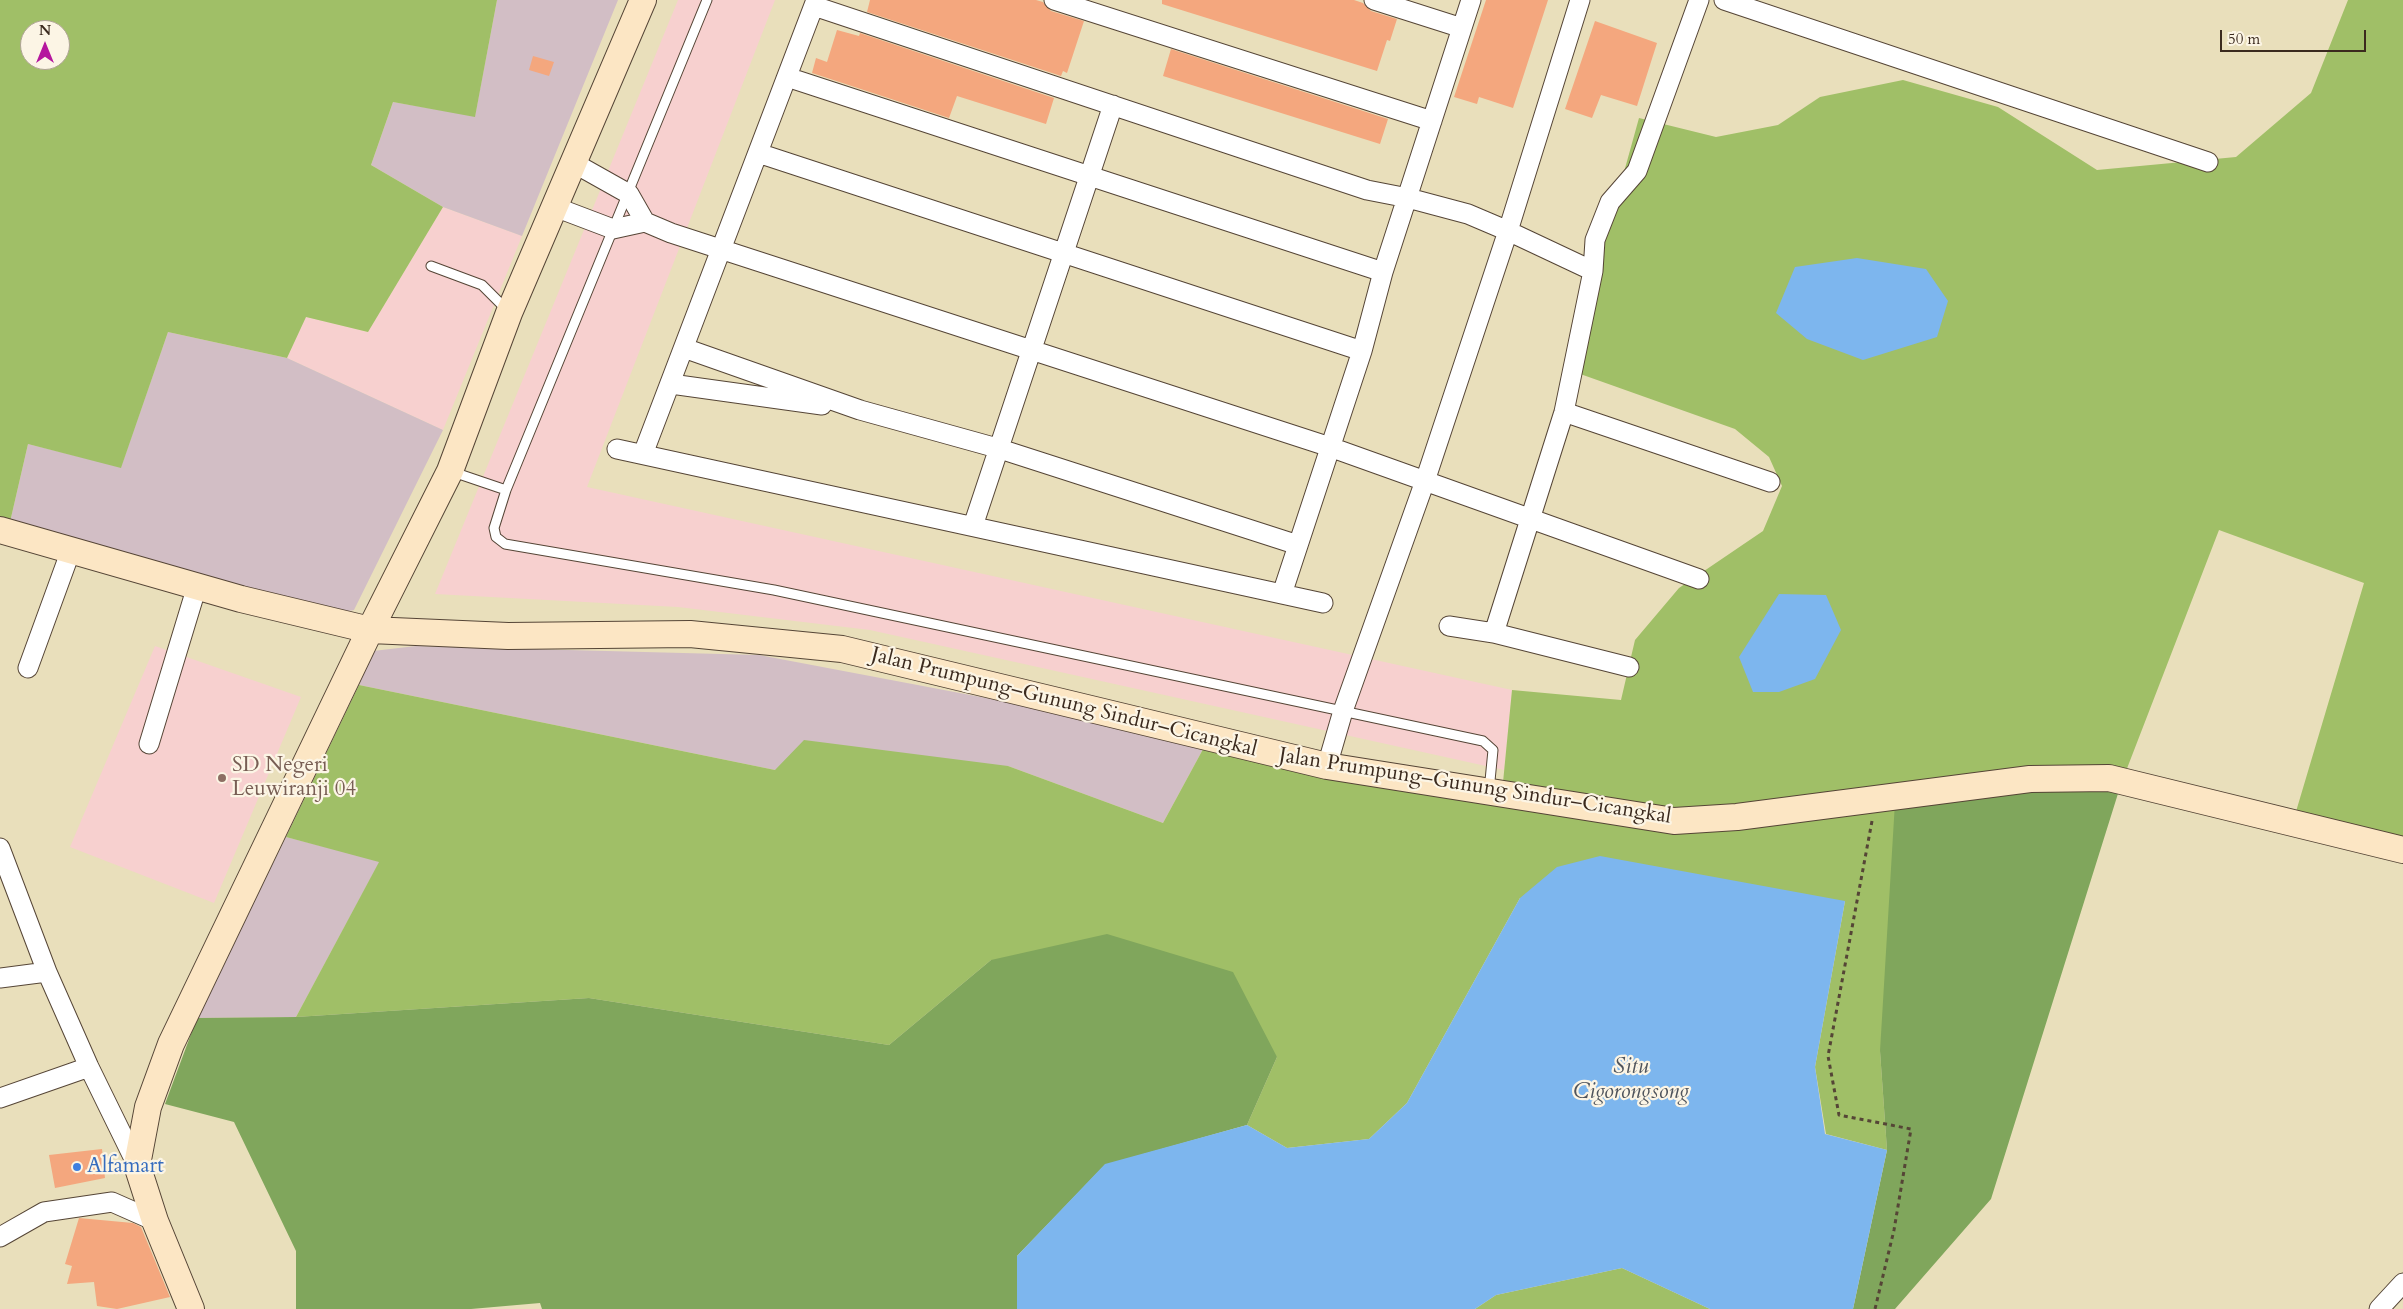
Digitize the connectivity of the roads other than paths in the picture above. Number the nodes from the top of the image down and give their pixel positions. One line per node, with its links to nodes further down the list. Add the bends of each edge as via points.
1 (643, 0): 15 (main road)
2 (708, 0): 18 (lane)
3 (1054, 0): 13 (street)
4 (1374, 0): 10 (street)
5 (1471, 0): 10 (street)
6 (1580, 0): 23 (street)
7 (1700, 0): 27 (street, via 1637,171 1610,202 1595,240)
8 (1724, 0): 16 (street)
9 (815, 3): 11 (street); 12 (street)
10 (1462, 28): 13 (street)
11 (787, 77): 14 (street); 17 (street)
12 (1113, 105): 17 (street); 19 (street, via 1367,190)
13 (1432, 121): 19 (street)
14 (758, 153): 24 (street); 25 (street)
15 (572, 162): 18 (street); 20 (main road)
16 (2208, 162)
17 (1089, 176): 25 (street); 28 (street)
18 (629, 194): 21 (street); 22 (lane)
19 (1408, 198): 23 (street, via 1468,214); 28 (street)
20 (555, 207): 22 (street); 29 (main road)
21 (645, 222): 22 (street); 24 (street)
22 (613, 229): 43 (lane)
23 (1508, 231): 27 (street); 41 (street)
24 (722, 248): 30 (street); 31 (street)
25 (1063, 253): 31 (street); 32 (street)
26 (431, 266): 29 (lane, via 482,285)
27 (1593, 271): 35 (street)
28 (1383, 272): 32 (street)
29 (509, 313): 40 (main road)
30 (684, 348): 33 (street); 34 (street)
31 (1032, 350): 36 (street); 37 (street)
32 (1362, 351): 37 (street)
33 (671, 384): 34 (street); 39 (street)
34 (860, 410): 36 (street)
35 (1564, 412): 42 (street); 44 (street)
36 (997, 448): 45 (street); 47 (street)
37 (1330, 448): 41 (street); 47 (street)
38 (617, 449): 39 (street)
39 (643, 454): 45 (street)
40 (450, 471): 43 (lane); 54 (main road)
41 (1425, 480): 44 (street); 58 (street)
42 (1770, 482)
43 (506, 490): 58 (lane, via 494,528 496,537 505,544 774,590)
44 (1529, 519): 49 (street); 55 (street)
45 (972, 526): 51 (street)
46 (0, 530): 48 (main road, Jalan Prumpung–Gunung Sindur–Cicangkal)
47 (1298, 545): 51 (street)
48 (71, 550): 50 (main road, Jalan Prumpung–Gunung Sindur–Cicangkal); 57 (street)
49 (1699, 578)
50 (197, 586): 54 (main road, Jalan Prumpung–Gunung Sindur–Cicangkal); 59 (street)
51 (1282, 594): 52 (street)
52 (1323, 603)
53 (1449, 626): 55 (street)
54 (370, 630): 60 (main road, Jalan Prumpung–Gunung Sindur–Cicangkal, via 508,636 690,634 842,649); 68 (main road, via 172,1044 148,1107)
55 (1494, 633): 56 (street)
56 (1629, 667)
57 (28, 668)
58 (1342, 710): 60 (street); 61 (lane, via 1483,741 1493,750)
59 (149, 744)
60 (1327, 766): 61 (main road, Jalan Prumpung–Gunung Sindur–Cicangkal)
61 (1489, 793): 63 (main road, Jalan Prumpung–Gunung Sindur–Cicangkal, via 1674,821 1737,817 2030,779 2109,778)
62 (0, 848): 64 (street)
63 (2403, 850)
64 (48, 972): 65 (street); 66 (street)
65 (0, 978)
66 (89, 1067): 67 (street); 68 (street)
67 (0, 1098)
68 (137, 1165): 69 (main road)
69 (155, 1221): 70 (street, via 112,1202 44,1212); 72 (main road)
70 (0, 1237)
71 (2403, 1283): 73 (street)
72 (191, 1309)
73 (2379, 1309)

